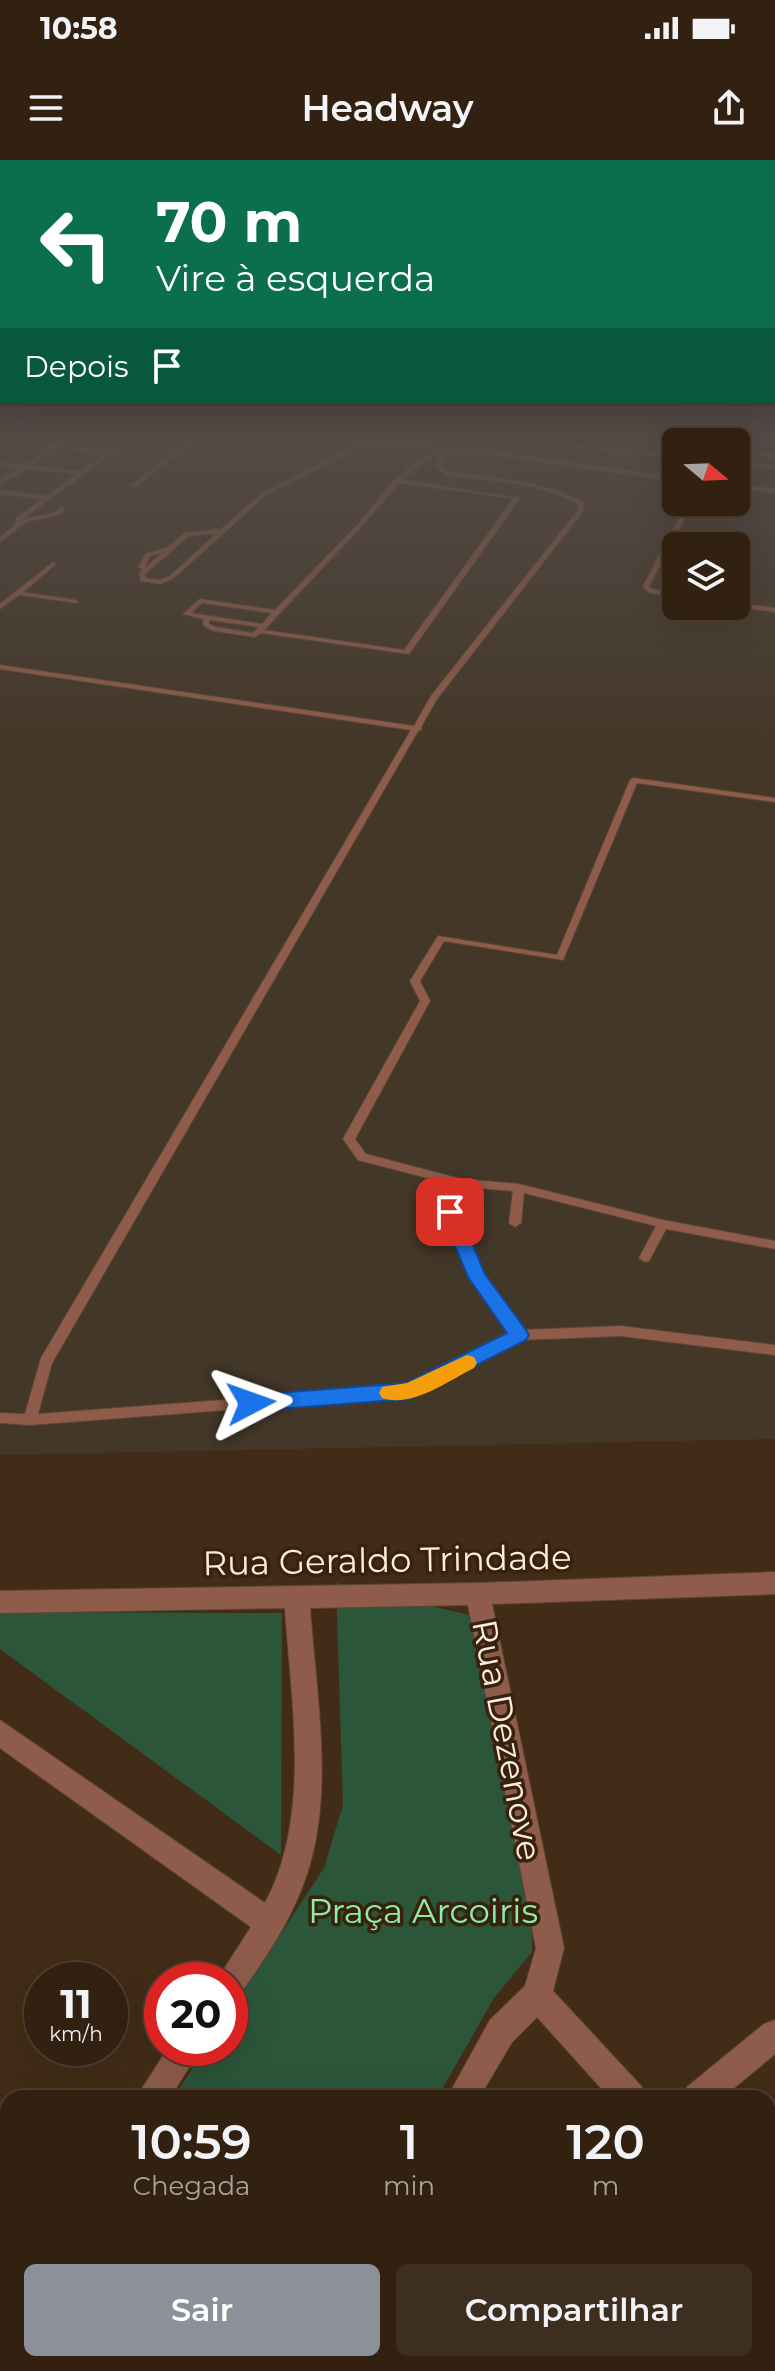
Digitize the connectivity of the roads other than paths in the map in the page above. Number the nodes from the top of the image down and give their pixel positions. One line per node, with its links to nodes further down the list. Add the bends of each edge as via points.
1 (178, 542): 2 (lane, via 142,574 143,580 172,577)
2 (209, 542)
3 (343, 542): 14 (lane)
4 (485, 542): 15 (lane, via 406,652)
5 (556, 542): 17 (lane, via 434,698)
6 (662, 556): 9 (lane, via 646,586)
7 (53, 564): 8 (lane)
8 (17, 593): 10 (lane); 11 (lane)
9 (662, 593)
10 (75, 602)
11 (0, 607)
12 (750, 607): 13 (lane)
13 (775, 610)
14 (277, 612): 15 (lane); 15 (lane, via 201,601 186,614 206,617 206,625 214,629 255,635)
15 (261, 628)
16 (0, 667): 17 (lane)
17 (418, 729): 28 (lane, via 46,1362)
18 (775, 800): 19 (lane, via 634,780 560,958 441,938 415,981 425,1001 349,1139 362,1157)
19 (461, 1183): 20 (lane); 25 (lane, via 450,1212 477,1277)
20 (519, 1188): 21 (lane); 22 (lane)
21 (515, 1223)
22 (663, 1224): 23 (lane); 24 (lane)
23 (775, 1245)
24 (645, 1258)
25 (519, 1335): 26 (lane, via 621,1331); 28 (lane, via 409,1391)
26 (775, 1350)
27 (0, 1418): 28 (lane)
28 (30, 1420)
29 (775, 1583): 30 (street, Rua Geraldo Trindade)
30 (478, 1594): 31 (street, Rua Geraldo Trindade); 36 (street, Rua Dezenove, via 550,1948)
31 (297, 1596): 32 (street, Rua Geraldo Trindade); 34 (street, via 306,1797 296,1861)
32 (0, 1602)
33 (0, 1733): 34 (street)
34 (271, 1924): 35 (street)
35 (245, 1962)
36 (537, 1995): 40 (street, Rua Dezenove, via 501,2031); 41 (street)
37 (775, 2035): 42 (street)
38 (173, 2066): 39 (street)
39 (157, 2090)
40 (467, 2090)
41 (624, 2090)
42 (708, 2090)

